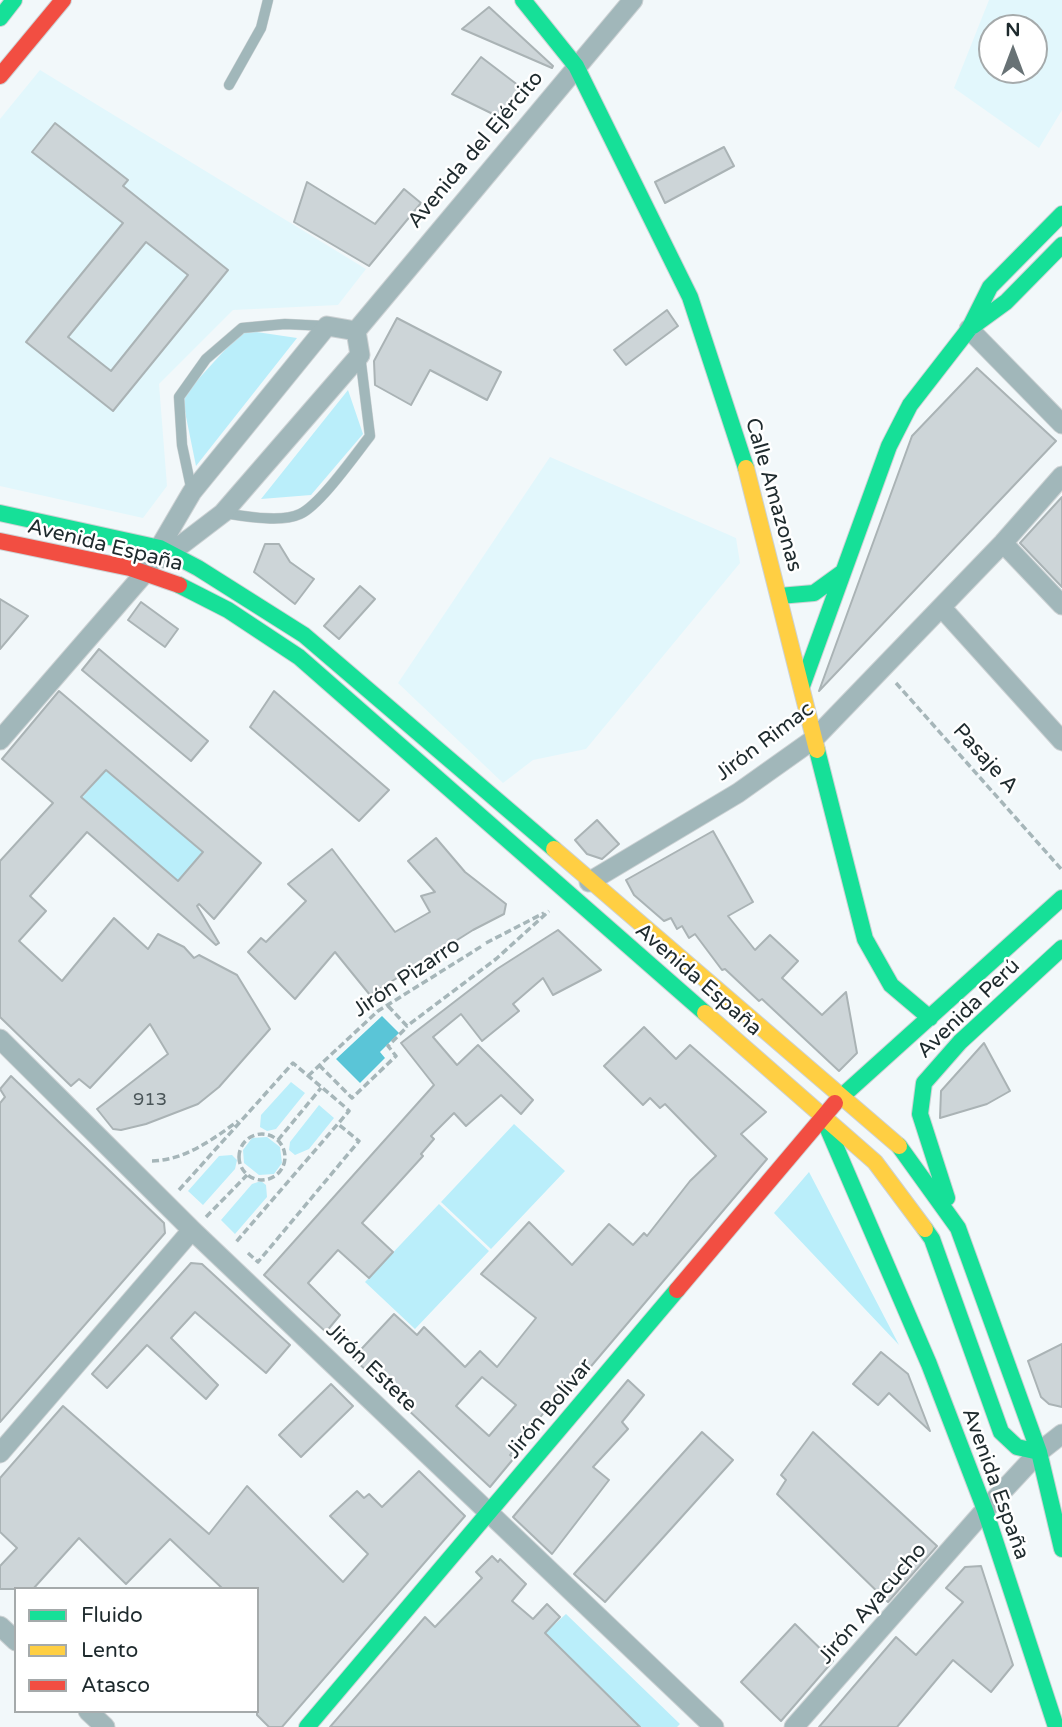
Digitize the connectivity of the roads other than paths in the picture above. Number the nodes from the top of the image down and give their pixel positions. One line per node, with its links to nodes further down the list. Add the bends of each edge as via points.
1 (14, 0): 6 (main road)
2 (62, 0): 8 (main road)
3 (268, 0): 9 (lane, via 261,28)
4 (523, 0): 7 (main road, Calle Amazonas)
5 (633, 0): 7 (street, Avenida del Ejército)
6 (0, 18)
7 (576, 65): 14 (street, Avenida del Ejército); 26 (main road, Calle Amazonas, via 690,297 748,474)
8 (0, 76)
9 (229, 85)
10 (1062, 214): 13 (main road, via 990,287)
11 (1062, 245): 13 (main road, via 1006,302)
12 (327, 326): 14 (street); 18 (street); 18 (lane, via 242,328 206,359 179,397 182,445)
13 (969, 329): 16 (street); 24 (main road, via 910,405 889,446)
14 (356, 331): 15 (street)
15 (360, 355): 20 (street); 20 (lane, via 370,436 341,473 300,515 265,518)
16 (1062, 424)
17 (1062, 476): 22 (street, Jirón Rimac)
18 (192, 492): 23 (street)
19 (0, 513): 23 (main road, Avenida España)
20 (223, 513): 23 (street)
21 (0, 541): 25 (main road, Avenida España)
22 (1003, 543): 27 (street); 28 (street, Jirón Rimac)
23 (166, 551): 25 (street); 33 (main road, Avenida España, via 303,635)
24 (843, 572): 26 (main road, via 814,593); 29 (main road)
25 (144, 574): 31 (street); 39 (main road, Avenida España, via 203,596 299,657)
26 (779, 596): 29 (main road, Calle Amazonas)
27 (1062, 605)
28 (942, 608): 30 (street, Jirón Rimac); 32 (street)
29 (802, 686): 30 (main road, Calle Amazonas)
30 (814, 739): 33 (street, Jirón Rimac, via 738,793); 36 (main road, Calle Amazonas, via 865,939 891,985)
31 (0, 740)
32 (1062, 741)
33 (589, 881): 38 (main road, Avenida España)
34 (1062, 898): 36 (main road, Avenida Perú)
35 (1062, 948): 41 (main road, Avenida Perú, via 960,1042 924,1083 920,1114)
36 (930, 1018): 38 (main road, Avenida Perú)
37 (0, 1039): 40 (street, Jirón Estete)
38 (840, 1098): 39 (main road, Avenida Perú); 41 (main road, Avenida España, via 896,1143)
39 (822, 1115): 44 (main road, via 875,1162 932,1239 1001,1432 1017,1447); 45 (main road, Avenida España, via 929,1364); 46 (main road, Jirón Bolívar)
40 (197, 1226): 43 (street); 46 (street, Jirón Estete)
41 (958, 1228): 44 (main road, Avenida España)
42 (1062, 1434): 44 (street, Jirón Ayacucho)
43 (0, 1452)
44 (1039, 1452): 45 (street, Jirón Ayacucho); 47 (main road, Avenida España)
45 (985, 1510): 54 (street, Jirón Ayacucho); 55 (main road, Avenida España)
46 (490, 1514): 52 (main road, Jirón Bolívar); 53 (street, Jirón Estete)
47 (1062, 1549)
48 (0, 1626): 49 (street)
49 (14, 1639)
50 (90, 1713): 51 (street)
51 (105, 1727)
52 (307, 1727)
53 (714, 1727)
54 (794, 1727)
55 (1056, 1727)

